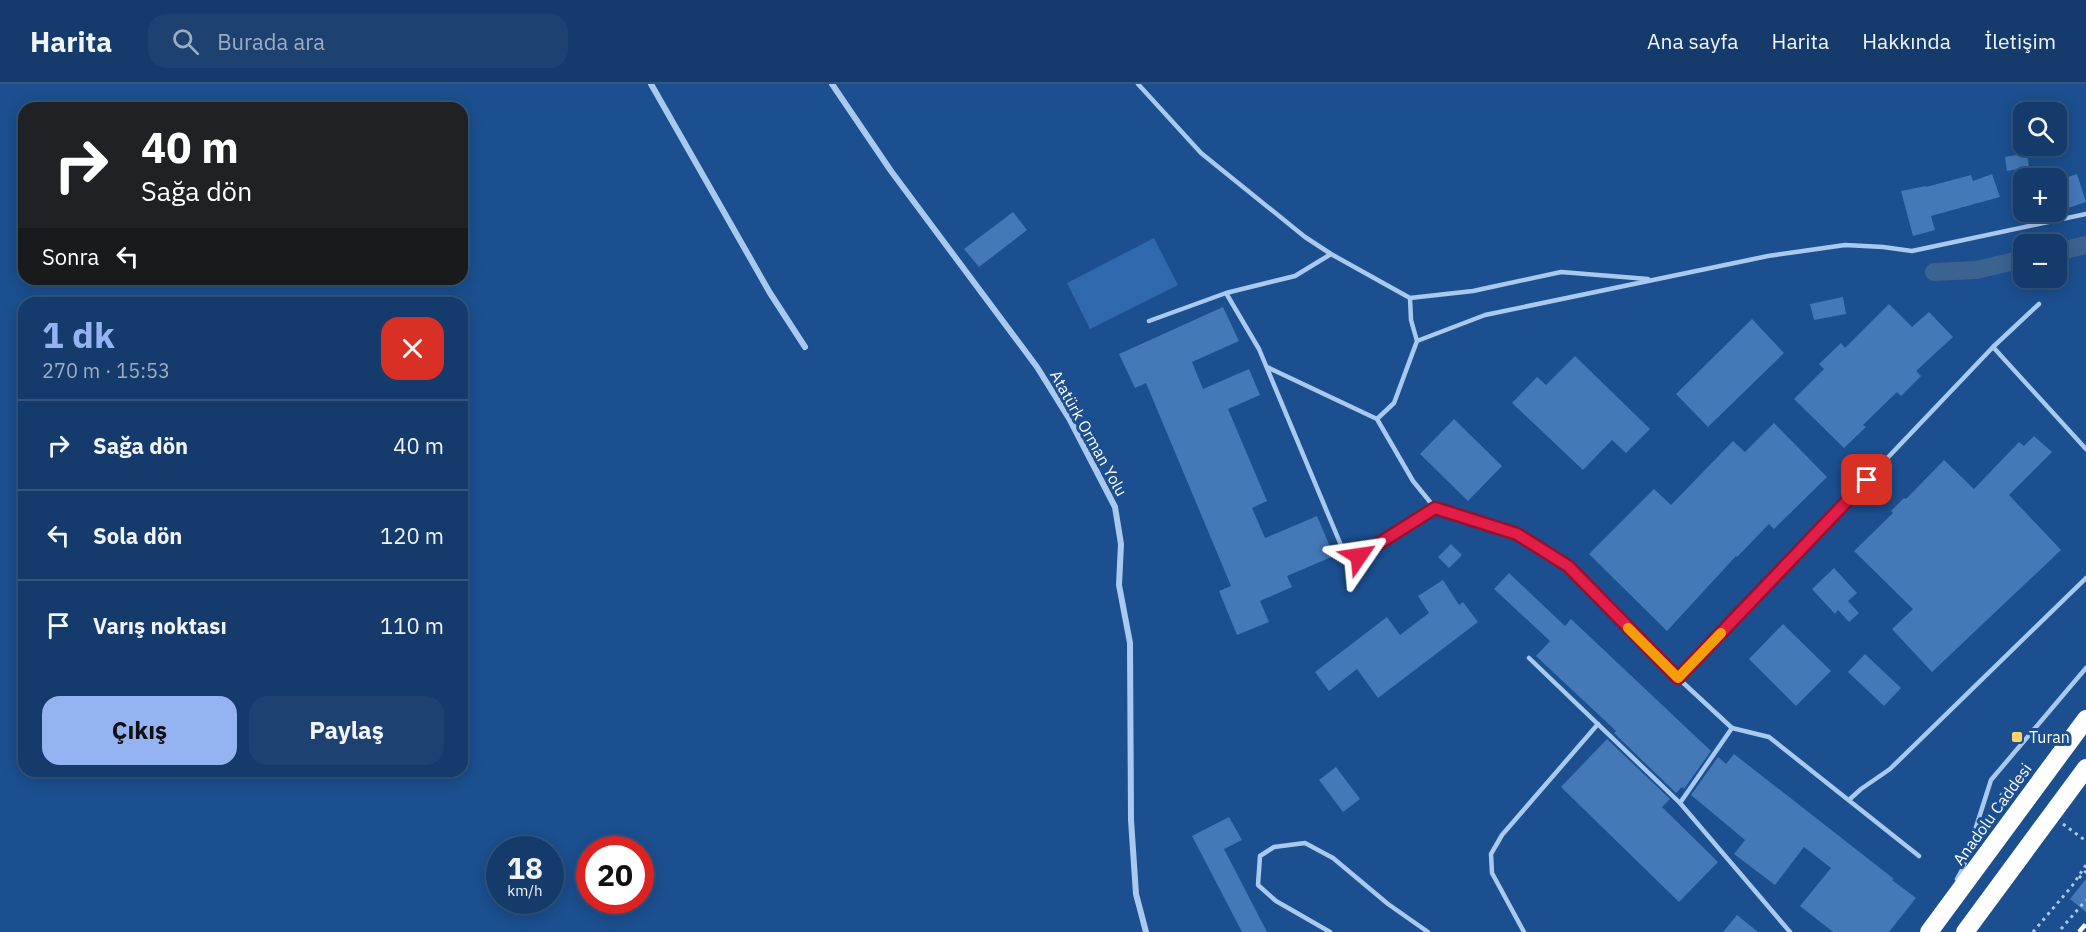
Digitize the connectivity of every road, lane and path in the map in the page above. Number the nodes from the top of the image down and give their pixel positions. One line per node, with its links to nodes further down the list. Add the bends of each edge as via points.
1 (651, 84): 12 (street)
2 (832, 84): 38 (street, Atatürk Orman Yolu, via 891,171 1037,367 1070,420 1115,507 1121,544 1119,585 1130,643 1131,831 1136,894)
3 (1138, 84): 5 (lane, via 1201,153)
4 (2086, 214): 6 (lane, via 1912,251 1845,245)
5 (1331, 254): 7 (lane, via 1295,276); 8 (lane)
6 (1654, 279): 8 (lane, via 1561,272 1473,291); 11 (lane, via 1485,315)
7 (1226, 293): 10 (lane); 14 (lane)
8 (1410, 298): 11 (lane)
9 (2039, 304): 13 (lane)
10 (1149, 321)
11 (1417, 341): 15 (lane, via 1394,403)
12 (805, 347)
13 (1993, 347): 16 (lane); 21 (lane)
14 (1267, 367): 15 (lane); 17 (lane, via 1343,550 1359,556)
15 (1377, 419): 17 (lane, via 1413,482)
16 (2086, 449)
17 (1435, 508): 21 (lane, via 1517,534 1568,566)
18 (2086, 578): 30 (lane, via 1890,769)
19 (1529, 658): 23 (lane)
20 (2086, 668): 43 (lane, via 1991,780 1964,868)
21 (1678, 678): 24 (lane)
22 (2086, 719): 43 (highway, Anadolu Caddesi)
23 (1598, 724): 31 (lane); 41 (lane, via 1502,835 1491,854 1492,873)
24 (1732, 728): 30 (lane, via 1769,737); 31 (lane)
25 (2086, 768): 29 (highway)
26 (2086, 778): 29 (lane)
27 (2011, 782): 28 (path, via 2000,796 2004,800)
28 (2018, 782)
29 (2071, 789): 44 (highway)
30 (1850, 800): 32 (lane)
31 (1680, 803): 42 (lane)
32 (1919, 856)
33 (2086, 866): 35 (path)
34 (2086, 871): 35 (path)
35 (2072, 886): 45 (path)
36 (2086, 900): 37 (path)
37 (2061, 929)
38 (1146, 932)
39 (1330, 932): 40 (lane, via 1276,901 1258,885 1260,856 1274,847 1305,843 1333,858)
40 (1428, 932)
41 (1524, 932)
42 (1790, 932)
43 (1930, 932)
44 (1965, 932)
45 (2033, 932)

